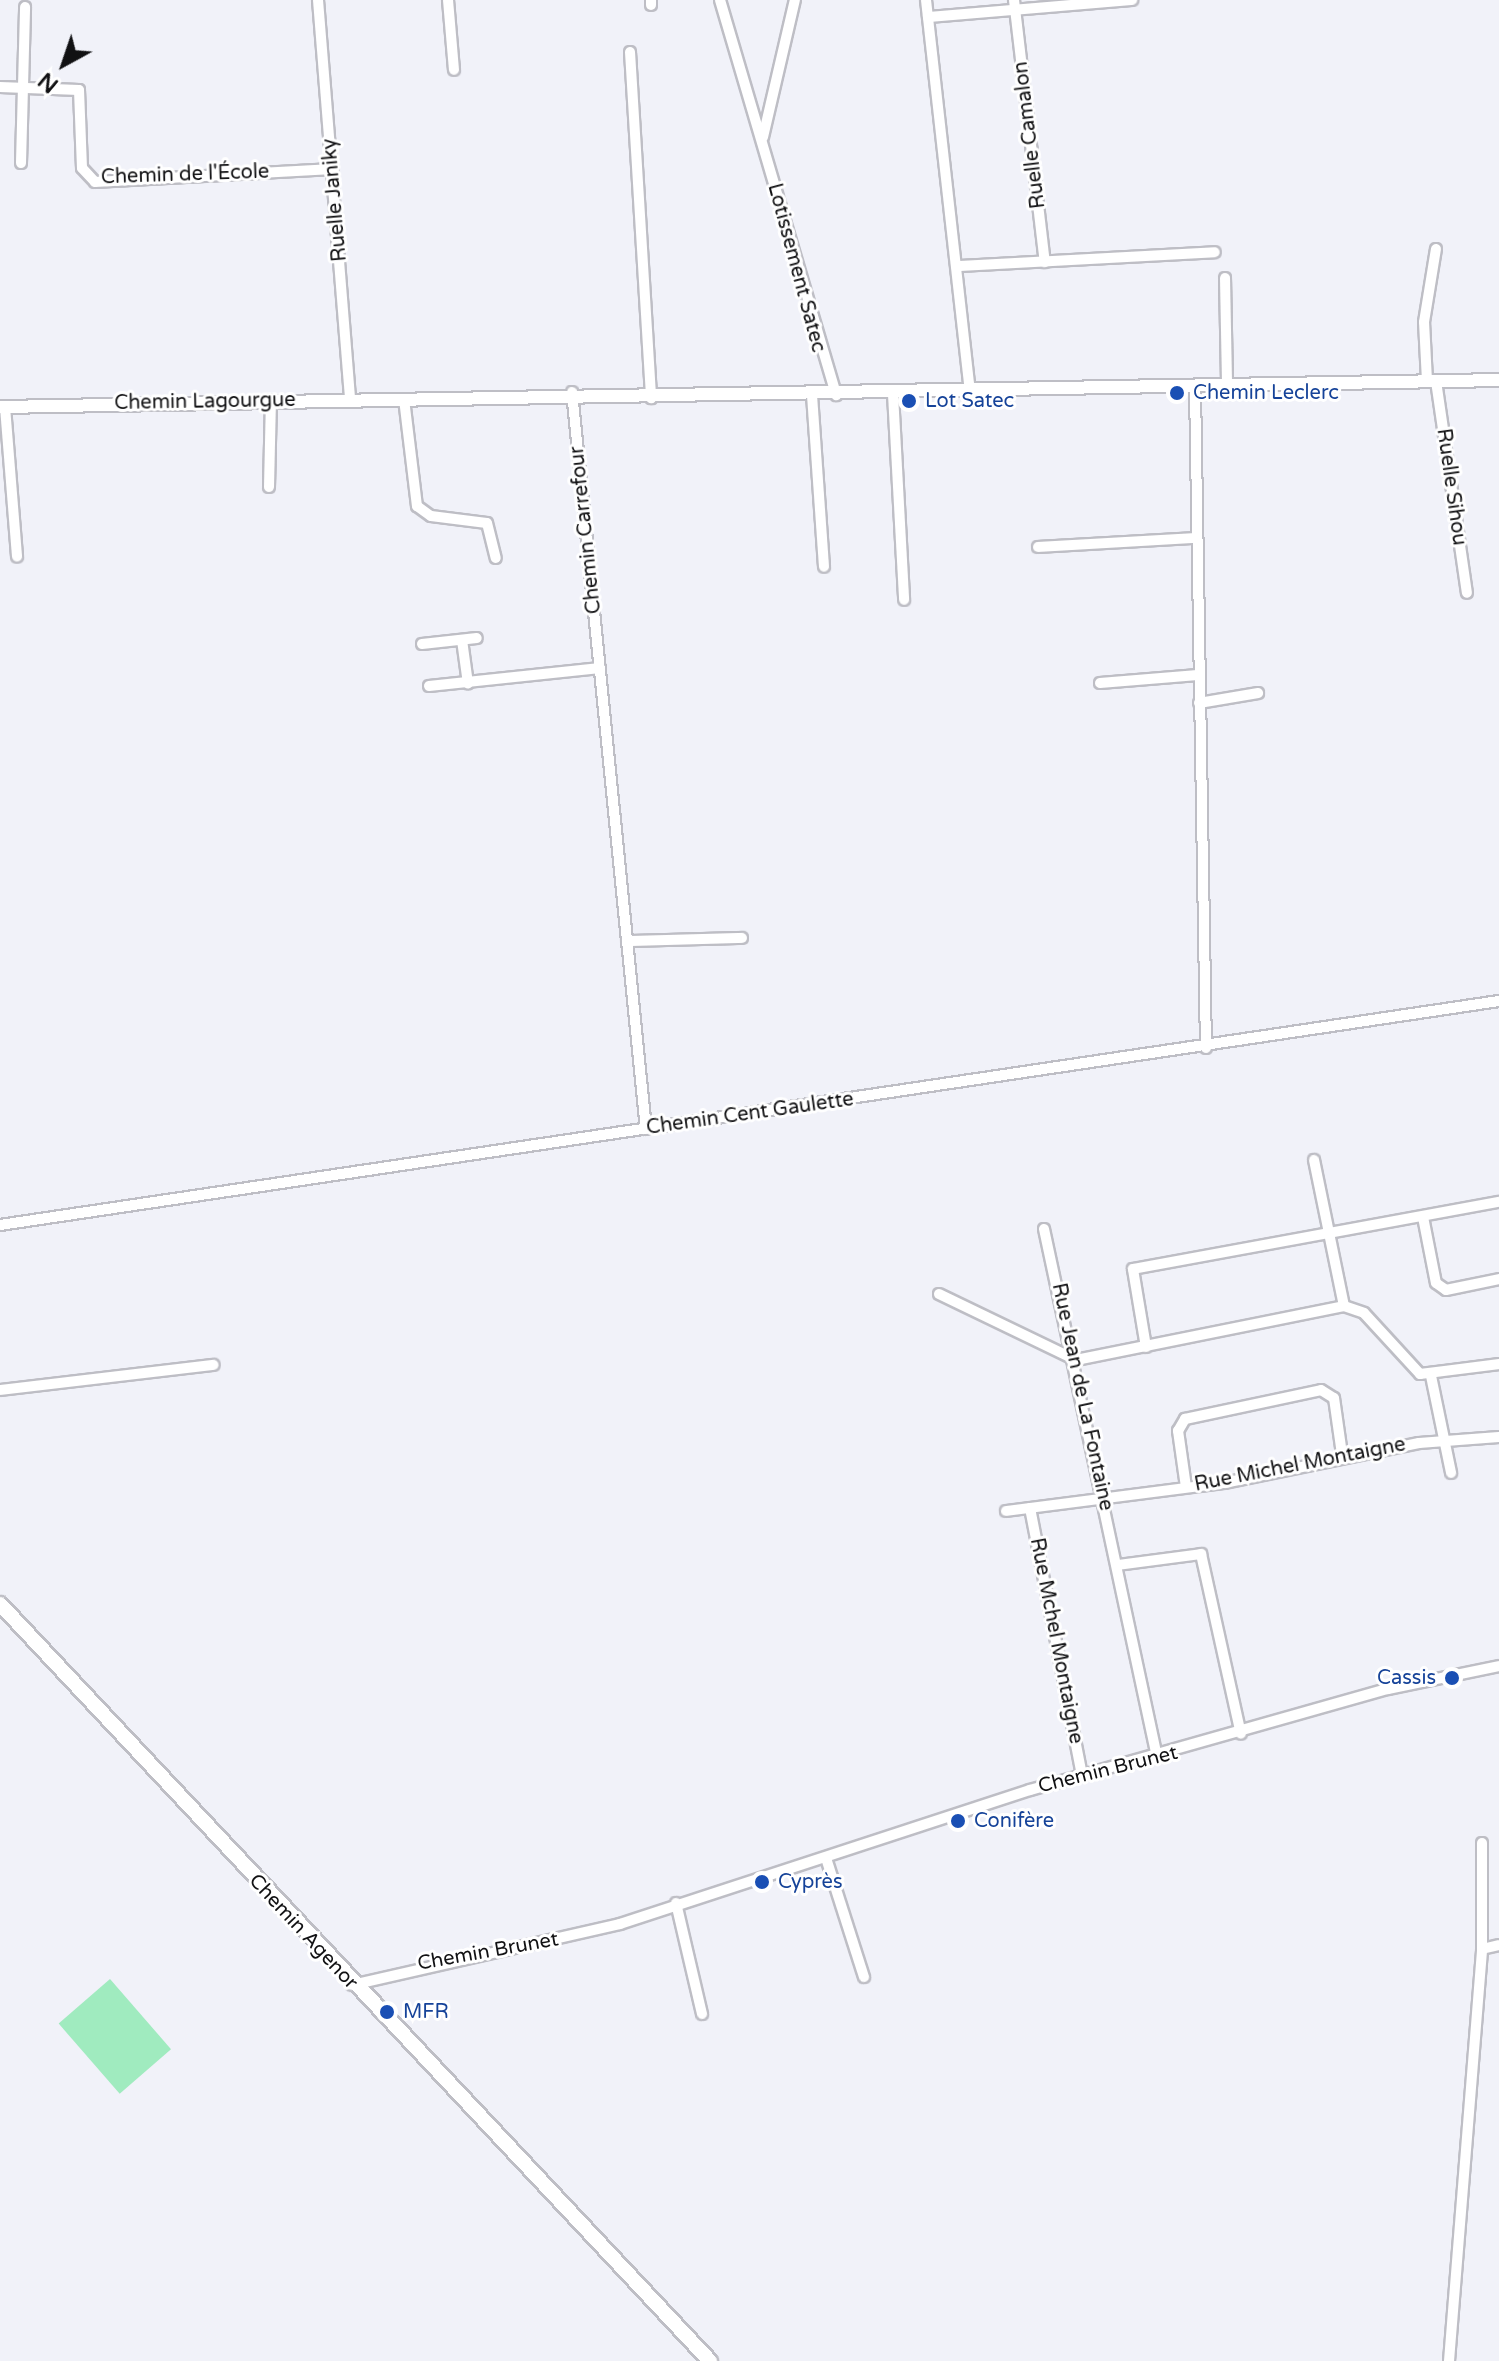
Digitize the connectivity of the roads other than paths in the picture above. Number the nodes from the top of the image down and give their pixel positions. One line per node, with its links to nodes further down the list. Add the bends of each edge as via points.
1 (318, 0): 16 (street, Ruelle Janiky)
2 (448, 0): 11 (street)
3 (720, 0): 14 (street, Lotissement Satec)
4 (795, 0): 14 (street, Lotissement Satec)
5 (926, 0): 9 (street)
6 (1132, 0): 7 (street)
7 (1014, 4): 9 (street); 19 (street, Ruelle Camalon)
8 (25, 7): 13 (street)
9 (928, 17): 20 (street)
10 (630, 52): 31 (street)
11 (454, 70)
12 (0, 87): 13 (street, Chemin de l'École)
13 (23, 87): 15 (street); 16 (street, Chemin de l'École, via 79,90 82,168 95,182)
14 (762, 139): 30 (street, Lotissement Satec)
15 (21, 163)
16 (333, 169): 34 (street, Ruelle Janiky)
17 (1436, 249): 23 (street, via 1424,322)
18 (1215, 252): 19 (street)
19 (1045, 262): 20 (street)
20 (960, 266): 26 (street)
21 (1225, 278): 25 (street)
22 (1499, 380): 23 (street, Chemin Lagourgue)
23 (1431, 381): 25 (street, Chemin Lagourgue); 42 (street, Ruelle Sihou)
24 (1195, 387): 25 (street, Chemin Lagourgue); 26 (street, Chemin Lagourgue); 37 (street)
25 (1227, 387)
26 (970, 391): 28 (street, Chemin Lagourgue)
27 (572, 392): 31 (street, Chemin Lagourgue); 32 (street, Chemin Lagourgue); 47 (street, Chemin Carrefour)
28 (893, 394): 30 (street, Chemin Lagourgue); 43 (street)
29 (812, 395): 30 (street, Chemin Lagourgue); 31 (street, Chemin Lagourgue); 41 (street)
30 (836, 395)
31 (651, 398)
32 (404, 399): 34 (street, Chemin Lagourgue); 40 (street, via 417,506 431,516 487,523)
33 (271, 400): 34 (street, Chemin Lagourgue); 35 (street, Chemin Lagourgue); 36 (street)
34 (350, 400)
35 (2, 407): 39 (street, Chemin Lagourgue)
36 (269, 487)
37 (1196, 538): 38 (street); 48 (street)
38 (1038, 547)
39 (17, 557)
40 (496, 558)
41 (824, 567)
42 (1467, 593)
43 (904, 600)
44 (477, 638): 45 (street)
45 (462, 640): 46 (street); 50 (street)
46 (422, 644)
47 (600, 668): 50 (street); 55 (street, Chemin Carrefour)
48 (1198, 675): 49 (street); 53 (street)
49 (1100, 683)
50 (468, 684): 51 (street)
51 (429, 686)
52 (1258, 693): 53 (street)
53 (1199, 703): 57 (street)
54 (742, 938): 55 (street)
55 (627, 941): 58 (street, Chemin Carrefour)
56 (1499, 1001): 57 (street, Chemin Cent Gaulette)
57 (1206, 1048): 58 (street, Chemin Cent Gaulette)
58 (646, 1129): 62 (street, Chemin Cent Gaulette)
59 (1314, 1160): 64 (street)
60 (1499, 1202): 61 (street)
61 (1423, 1217): 64 (street); 65 (street, via 1436,1283 1446,1290)
62 (0, 1225)
63 (1044, 1229): 69 (street, Rue Jean de La Fontaine)
64 (1328, 1231): 67 (street); 68 (street, via 1133,1269)
65 (1499, 1279)
66 (939, 1294): 69 (street)
67 (1344, 1306): 68 (street); 72 (street, via 1364,1313 1411,1368)
68 (1146, 1347): 69 (street)
69 (1076, 1360): 79 (street, Rue Jean de La Fontaine)
70 (1499, 1364): 72 (street)
71 (214, 1365): 73 (street)
72 (1431, 1376): 75 (street)
73 (0, 1390)
74 (1499, 1437): 75 (street, Rue Michel Montaigne)
75 (1446, 1444): 76 (street, Rue Michel Montaigne); 77 (street)
76 (1342, 1454): 78 (street, Rue Michel Montaigne); 78 (street, via 1334,1398 1321,1390 1185,1419 1178,1431)
77 (1451, 1473)
78 (1186, 1487): 79 (street, Rue Michel Montaigne)
79 (1103, 1494): 80 (street, Rue Michel Montaigne); 82 (street, Rue Jean de La Fontaine)
80 (1030, 1508): 81 (street, Rue Michel Montaigne); 87 (street, Rue Mchel Montaigne)
81 (1006, 1511)
82 (1118, 1565): 85 (street, via 1201,1554); 86 (street, Rue Jean de La Fontaine)
83 (0, 1604): 94 (main road, Chemin Agenor)
84 (1499, 1666): 85 (street, Chemin Brunet, via 1388,1689)
85 (1241, 1734): 86 (street, Chemin Brunet)
86 (1157, 1757): 87 (street, Chemin Brunet)
87 (1082, 1775): 89 (street, Chemin Brunet)
88 (1482, 1843): 92 (street)
89 (826, 1858): 90 (street, Chemin Brunet); 93 (street)
90 (676, 1903): 94 (street, Chemin Brunet, via 569,1938 396,1969); 95 (street)
91 (1499, 1945): 92 (street)
92 (1482, 1949): 97 (street)
93 (864, 1977)
94 (352, 1985): 96 (main road, Chemin Agenor)
95 (702, 2014)
96 (710, 2361)
97 (1449, 2361)

